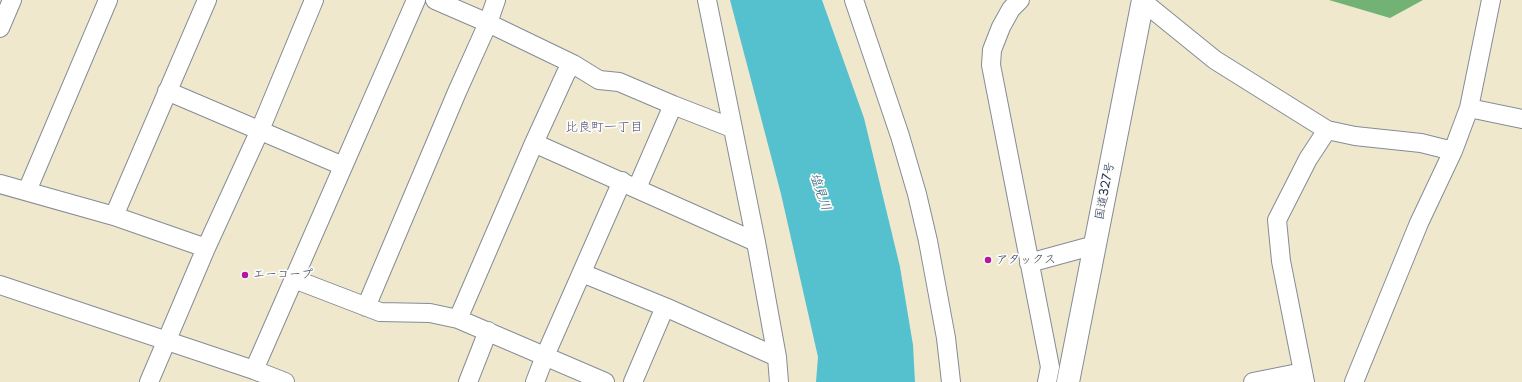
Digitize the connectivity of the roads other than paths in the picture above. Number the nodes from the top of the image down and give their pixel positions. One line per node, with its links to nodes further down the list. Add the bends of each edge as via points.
1 (12, 0): 14 (street)
2 (108, 0): 28 (street)
3 (207, 0): 16 (street)
4 (314, 0): 21 (street)
5 (416, 0): 25 (street)
6 (435, 0): 13 (street)
7 (496, 0): 13 (street)
8 (707, 0): 20 (street)
9 (854, 0): 53 (street, via 900,136 928,240 946,338)
10 (1020, 0): 33 (street, via 1011,9 1001,27 992,50 991,65)
11 (1142, 0): 22 (street, via 1215,60); 31 (highway, 国道327号)
12 (1491, 0): 18 (street)
13 (488, 23): 15 (street); 37 (street)
14 (0, 28)
15 (572, 64): 17 (street, via 599,80 619,82); 23 (street)
16 (167, 91): 21 (street); 29 (street)
17 (673, 105): 20 (street); 27 (street)
18 (1469, 108): 19 (street); 24 (street)
19 (1522, 119)
20 (732, 128): 30 (street)
21 (260, 130): 25 (street); 32 (street)
22 (1327, 130): 24 (street, via 1355,136 1421,143); 45 (street, via 1308,159 1277,220 1281,261)
23 (534, 143): 27 (street); 39 (street)
24 (1454, 151): 57 (street, via 1419,223)
25 (344, 166): 35 (street)
26 (0, 184): 28 (street)
27 (629, 184): 30 (street); 34 (street)
28 (27, 191): 29 (street)
29 (114, 216): 32 (street)
30 (756, 242): 43 (street)
31 (1095, 246): 33 (street); 55 (highway, 国道327号)
32 (206, 248): 41 (street)
33 (1029, 263): 54 (street, via 1050,367)
34 (582, 273): 38 (street); 42 (street)
35 (294, 279): 37 (street); 44 (street)
36 (0, 285): 41 (street)
37 (366, 307): 39 (street, via 380,312 430,313)
38 (665, 307): 43 (street); 51 (street)
39 (458, 319): 40 (street)
40 (488, 332): 42 (street); 48 (street)
41 (168, 341): 44 (street); 46 (street)
42 (545, 356): 49 (street); 50 (street)
43 (777, 357): 52 (street)
44 (254, 370): 47 (street)
45 (1304, 377): 56 (street)
46 (149, 382)
47 (285, 382)
48 (468, 382)
49 (535, 382)
50 (605, 382)
51 (633, 382)
52 (779, 382)
53 (951, 382)
54 (1046, 382)
55 (1068, 382)
56 (1254, 382)
57 (1354, 382)

